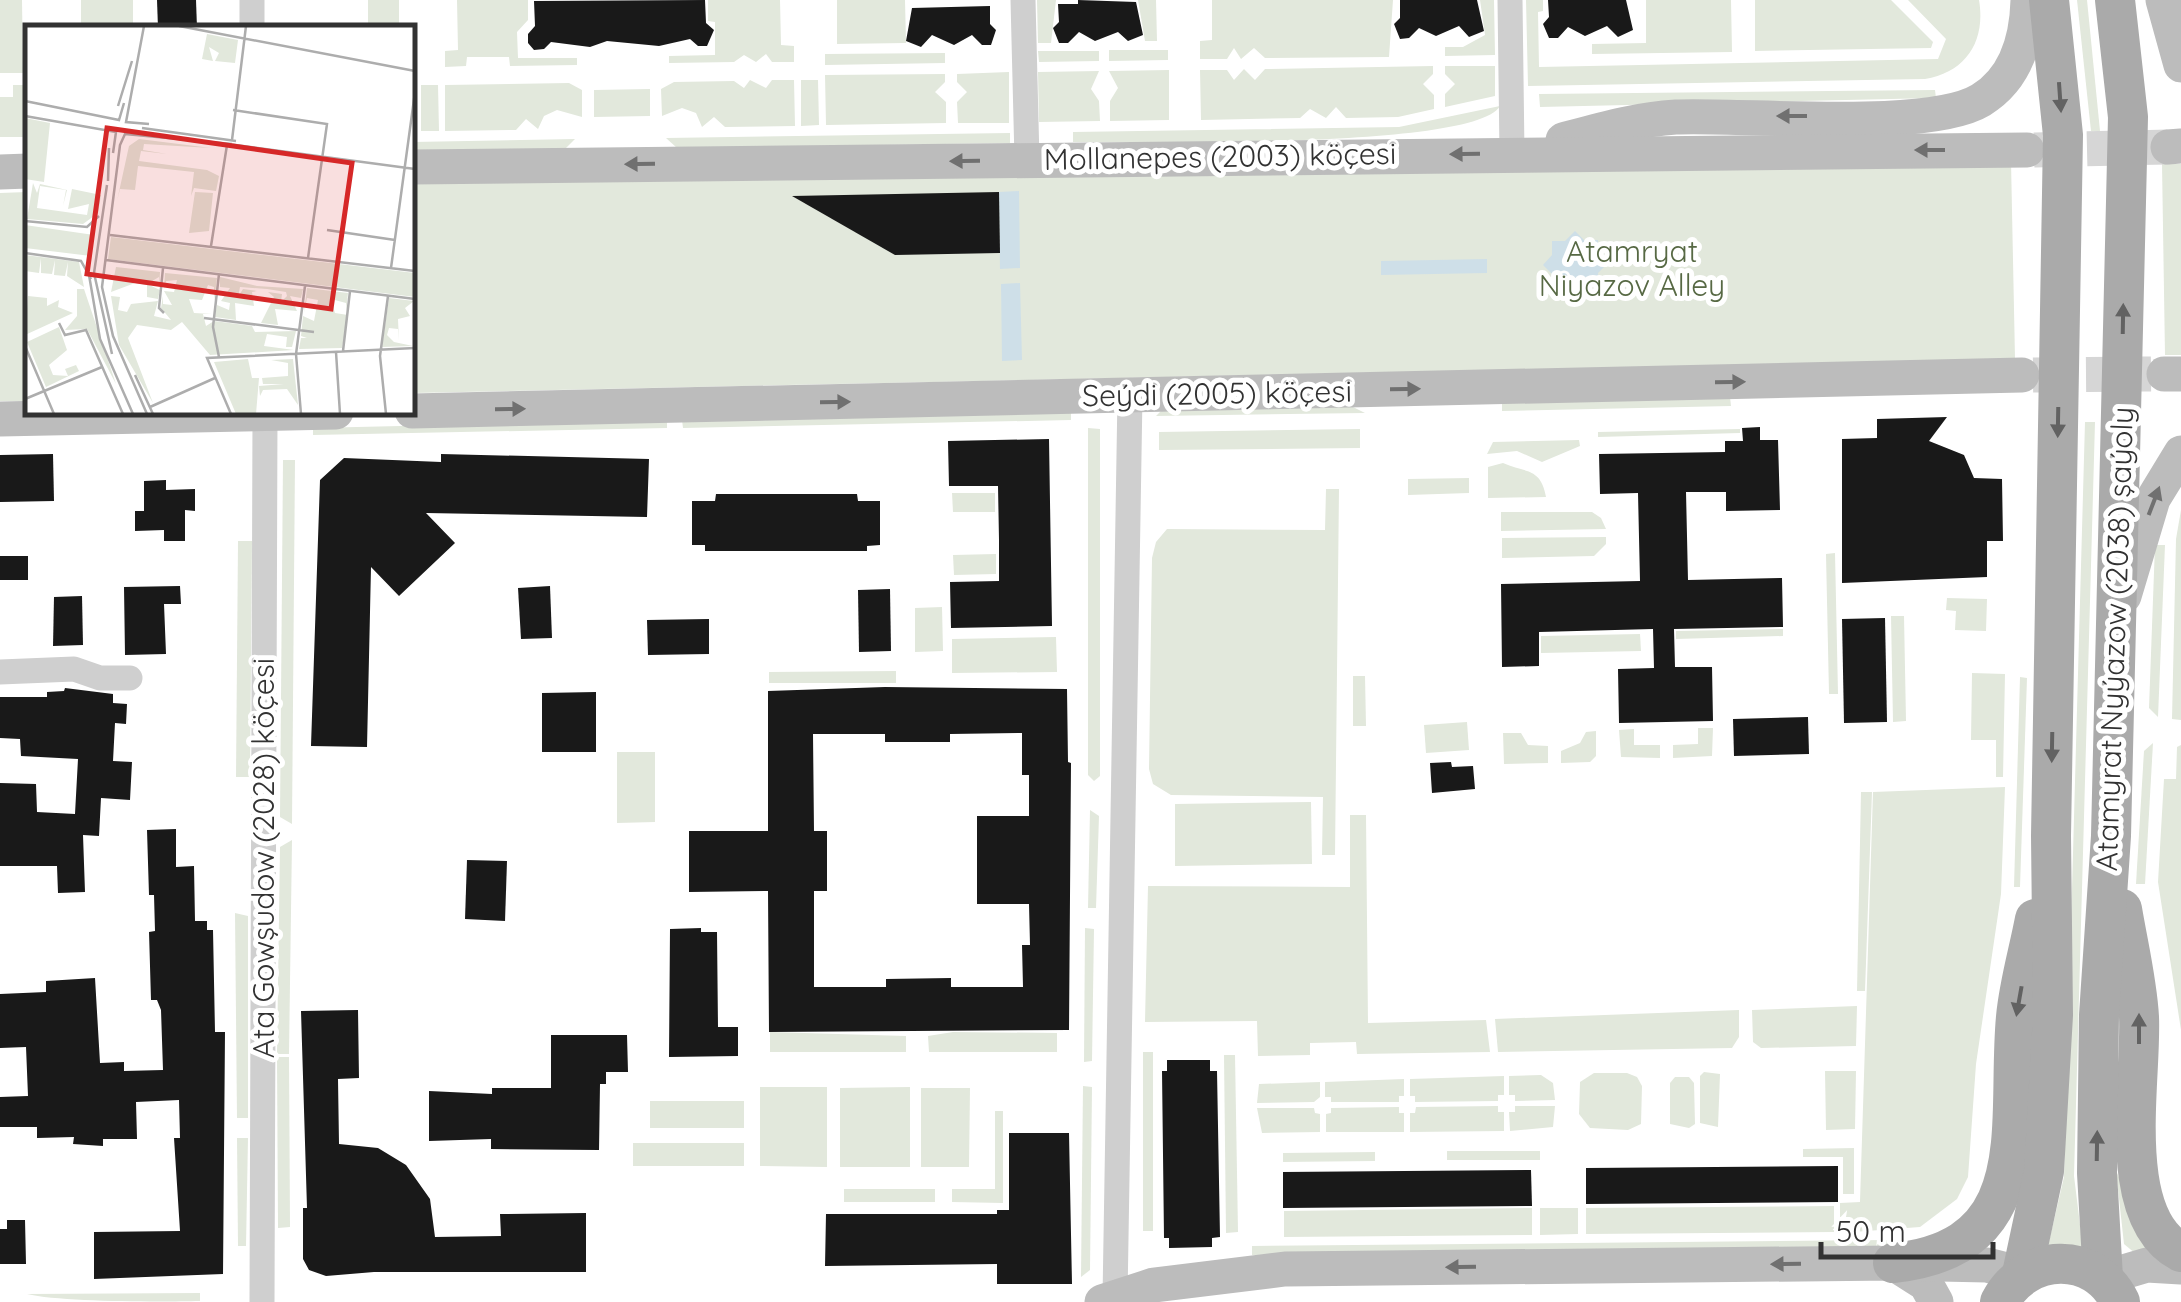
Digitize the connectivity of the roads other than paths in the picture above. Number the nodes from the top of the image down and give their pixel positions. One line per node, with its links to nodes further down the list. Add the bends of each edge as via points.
1 (1023, 0): 10 (street)
2 (1510, 0): 9 (street)
3 (2028, 0): 9 (street, one-way to 9, via 2011,71 1963,109 1920,116 1674,117)
4 (2050, 0): 24 (main road, Atamyrat Nyýazow (2038) şaýoly, one-way to 24, via 2063,135)
5 (2115, 0): 21 (main road, Atamyrat Nyýazow (2038) şaýoly, one-way to 5, via 2128,117)
6 (2162, 0): 7 (street)
7 (2181, 65)
8 (2027, 150): 9 (street, Mollanepes (2003) köçesi, one-way to 9)
9 (1512, 153): 10 (street, Mollanepes (2003) köçesi, one-way to 10)
10 (1027, 160): 11 (street, Mollanepes (2003) köçesi, one-way to 11)
11 (415, 167)
12 (25, 171): 13 (street)
13 (0, 172)
14 (2022, 375): 15 (street, Seýdi (2005) köçesi, one-way to 14)
15 (1130, 396): 16 (street, Seýdi (2005) köçesi, one-way to 15); 31 (street)
16 (415, 411)
17 (211, 415): 19 (street)
18 (264, 415): 32 (street, Ata Gowşudow (2028) köçesi)
19 (0, 419)
20 (2181, 453): 21 (street, one-way to 20, via 2152,500)
21 (2117, 622): 25 (main road, Atamyrat Nyýazow (2038) şaýoly)
22 (0, 672): 23 (street, via 74,669)
23 (130, 678)
24 (2050, 836): 27 (main road, one-way to 27, via 2016,1016 2005,1186 1988,1218 1955,1248); 29 (main road, Atamyrat Nyýazow (2038) şaýoly, via 2053,1015 2044,1171)
25 (2111, 836): 26 (main road, one-way to 25, via 2162,1235 2140,1193 2139,1014); 30 (main road, Atamyrat Nyýazow (2038) şaýoly, one-way to 25, via 2097,1173)
26 (2181, 1252)
27 (1893, 1263): 29 (street, via 1987,1265); 31 (street, one-way to 31, via 1284,1270 1213,1275); 33 (street, via 1926,1284)
28 (2181, 1267): 30 (street, via 2146,1265)
29 (2011, 1288): 30 (main road, via 2063,1262)
30 (2112, 1290)
31 (1108, 1300)
32 (262, 1302)
33 (1936, 1302)

